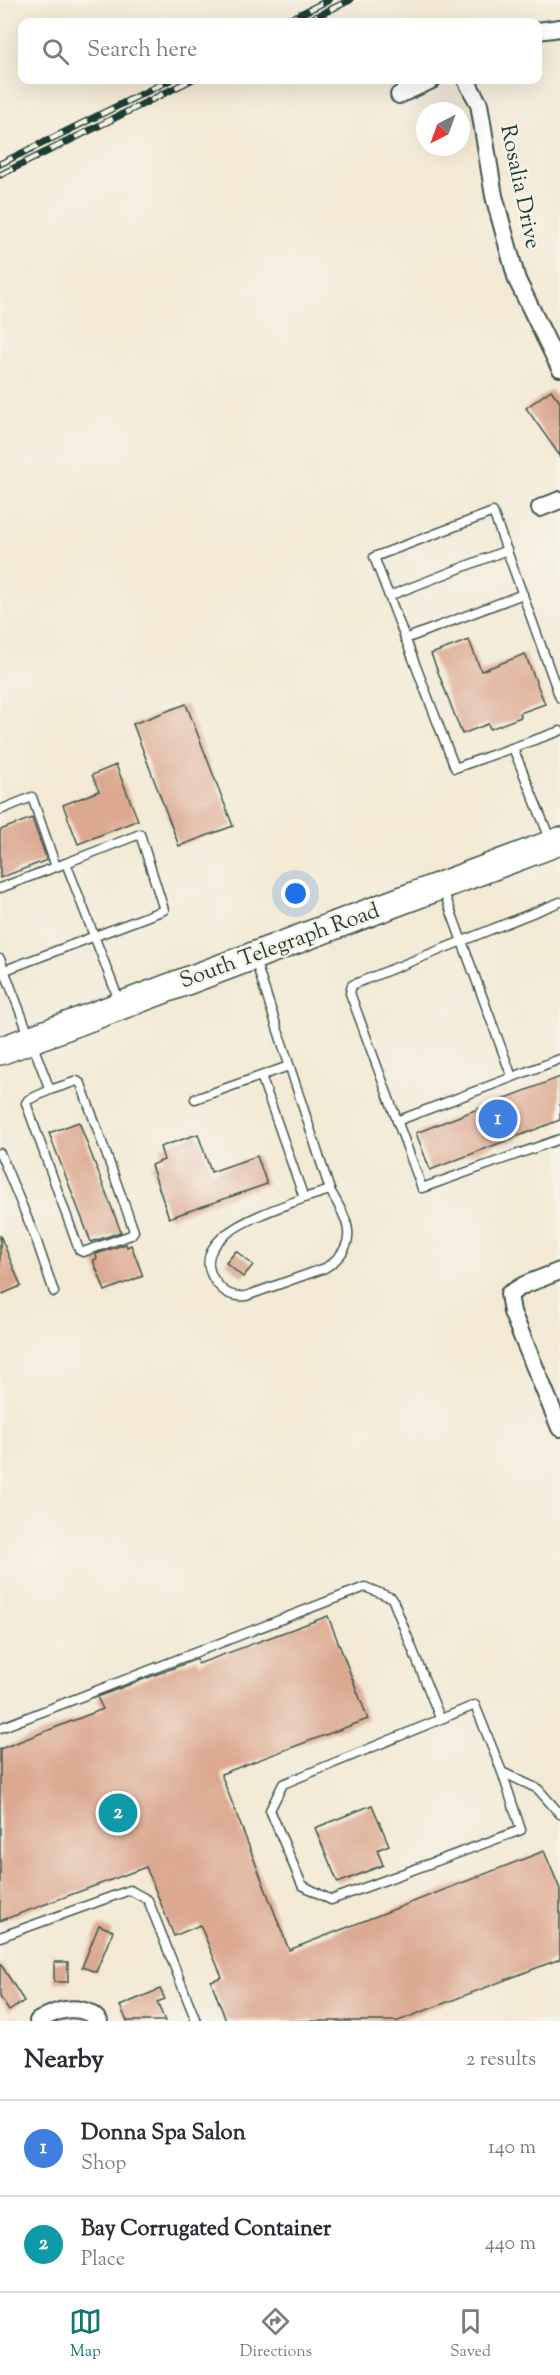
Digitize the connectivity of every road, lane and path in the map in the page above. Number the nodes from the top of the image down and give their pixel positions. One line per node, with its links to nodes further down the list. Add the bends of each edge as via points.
1 (560, 28): 2 (street)
2 (542, 30)
3 (423, 84): 5 (street)
4 (468, 84): 6 (street, Rosalia Drive, via 479,104 494,196 517,280)
5 (399, 95)
6 (560, 368)
7 (560, 500): 8 (street)
8 (540, 508)
9 (507, 550): 10 (lane); 11 (lane); 11 (lane, via 494,512 374,557)
10 (523, 594): 12 (lane); 13 (lane)
11 (389, 596): 12 (lane)
12 (405, 639): 15 (lane, via 455,768)
13 (560, 698)
14 (560, 731): 15 (lane)
15 (513, 748): 17 (lane)
16 (0, 810): 19 (lane, via 32,796)
17 (556, 843): 20 (main road, South Telegraph Road)
18 (66, 863): 19 (lane); 23 (lane); 23 (lane, via 140,834 164,910)
19 (56, 867): 21 (lane)
20 (441, 886): 24 (lane); 25 (main road, South Telegraph Road)
21 (0, 888)
22 (560, 902): 24 (lane)
23 (95, 936): 27 (lane); 28 (lane)
24 (462, 942): 34 (lane); 37 (lane, via 350,988)
25 (254, 957): 28 (main road, South Telegraph Road); 32 (lane)
26 (0, 958): 27 (lane)
27 (2, 972): 29 (lane)
28 (121, 1006): 29 (main road, South Telegraph Road)
29 (30, 1040): 30 (main road, South Telegraph Road); 35 (lane)
30 (0, 1051)
31 (560, 1059): 34 (lane)
32 (289, 1066): 33 (lane); 40 (lane)
33 (261, 1076): 36 (lane); 41 (lane)
34 (512, 1077): 37 (lane)
35 (50, 1090): 35 (lane, via 77,1081 81,1084 134,1231 131,1235 80,1250 26,1103)
36 (195, 1100)
37 (397, 1121): 38 (lane, via 425,1188)
38 (560, 1139)
39 (0, 1153): 43 (lane)
40 (330, 1190): 41 (lane); 41 (lane, via 350,1231 336,1261 246,1296 233,1297 222,1290 209,1268 211,1251 218,1240 234,1228)
41 (304, 1198)
42 (560, 1271): 44 (street, via 509,1294 512,1312)
43 (54, 1292)
44 (560, 1428)
45 (440, 1719): 46 (lane, via 392,1598 365,1587); 47 (lane, via 475,1705); 47 (lane, via 283,1784 270,1810 302,1885 331,1900 521,1830)
46 (0, 1728)
47 (502, 1772): 48 (lane, via 538,1789)
48 (560, 1814)
49 (0, 1937): 52 (lane, via 130,1890 148,1900)
50 (38, 2021): 51 (street, via 72,2008)
51 (99, 2021)
52 (196, 2021)

